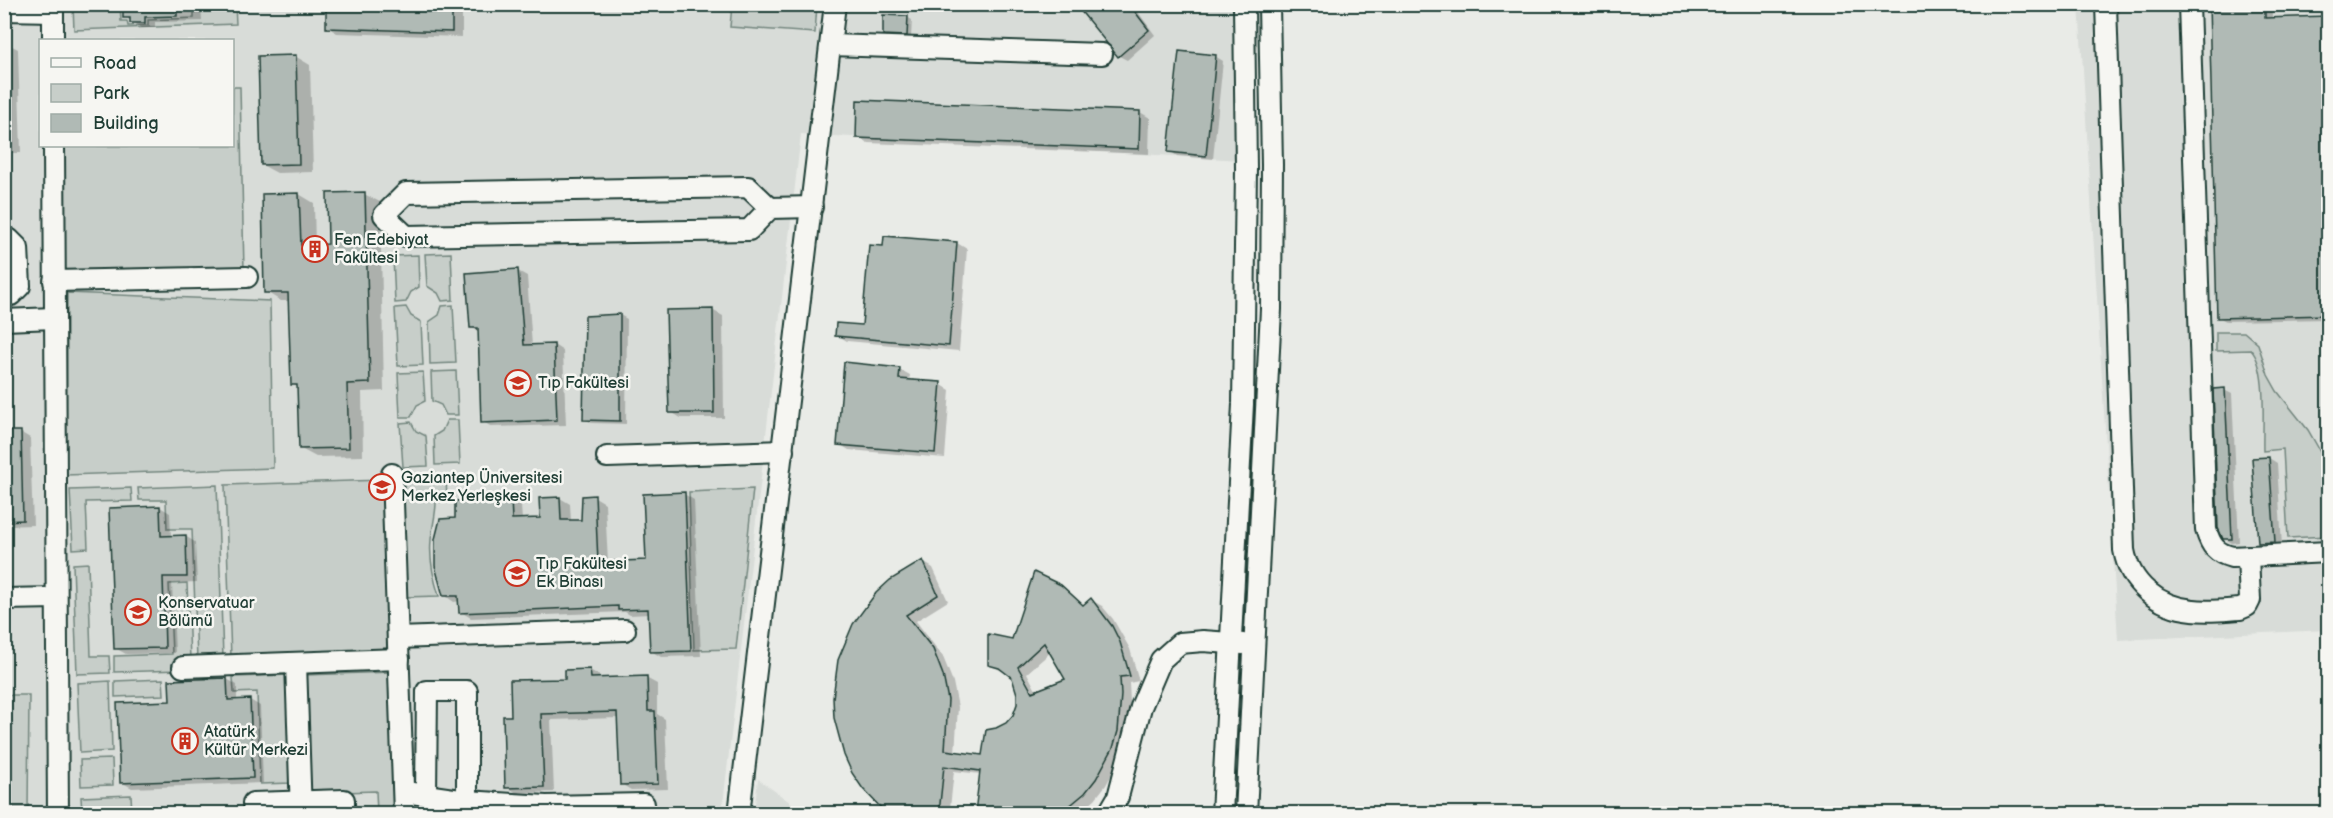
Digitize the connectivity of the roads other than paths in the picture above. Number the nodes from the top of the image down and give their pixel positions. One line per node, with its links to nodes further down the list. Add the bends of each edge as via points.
1 (835, 4): 9 (street)
2 (1244, 4): 29 (street, via 1243,404)
3 (1269, 4): 30 (street, via 1271,309)
4 (2106, 4): 24 (street, via 2127,563 2142,587 2166,602 2191,610 2240,609 2250,600)
5 (2189, 4): 24 (street, via 2206,530 2214,549 2222,555)
6 (53, 8): 7 (street); 8 (street)
7 (4, 10)
8 (53, 39)
9 (831, 45): 10 (street); 12 (street)
10 (1102, 54)
11 (54, 147): 16 (street)
12 (812, 207): 13 (street); 20 (street)
13 (770, 208): 13 (street, via 749,230 406,236 384,215 406,193 736,187 748,187)
14 (4, 244): 17 (street, via 9,239 18,248 20,286)
15 (247, 277): 16 (street)
16 (54, 281): 18 (street)
17 (8, 292): 19 (street)
18 (54, 318): 19 (street); 25 (street)
19 (8, 320)
20 (783, 451): 21 (street); 43 (street)
21 (607, 457)
22 (392, 474): 28 (street)
23 (2328, 552): 24 (street)
24 (2248, 556)
25 (56, 598): 26 (street); 39 (street)
26 (4, 599)
27 (625, 630): 28 (street)
28 (398, 638): 31 (street)
29 (1231, 643): 30 (street); 44 (street, via 1180,643 1161,660 1141,707 1118,797); 45 (street)
30 (1254, 645): 46 (street)
31 (399, 660): 32 (street); 34 (street)
32 (296, 663): 33 (street); 38 (street)
33 (183, 667)
34 (404, 792): 35 (street); 42 (street)
35 (426, 795): 36 (street); 36 (street, via 427,691 467,691)
36 (467, 801): 37 (street, via 546,806)
37 (644, 804)
38 (301, 807): 40 (street, via 253,803); 41 (street, via 344,800)
39 (58, 813)
40 (254, 813)
41 (344, 813)
42 (404, 813)
43 (739, 813)
44 (1108, 813)
45 (1222, 813)
46 (1246, 813)

